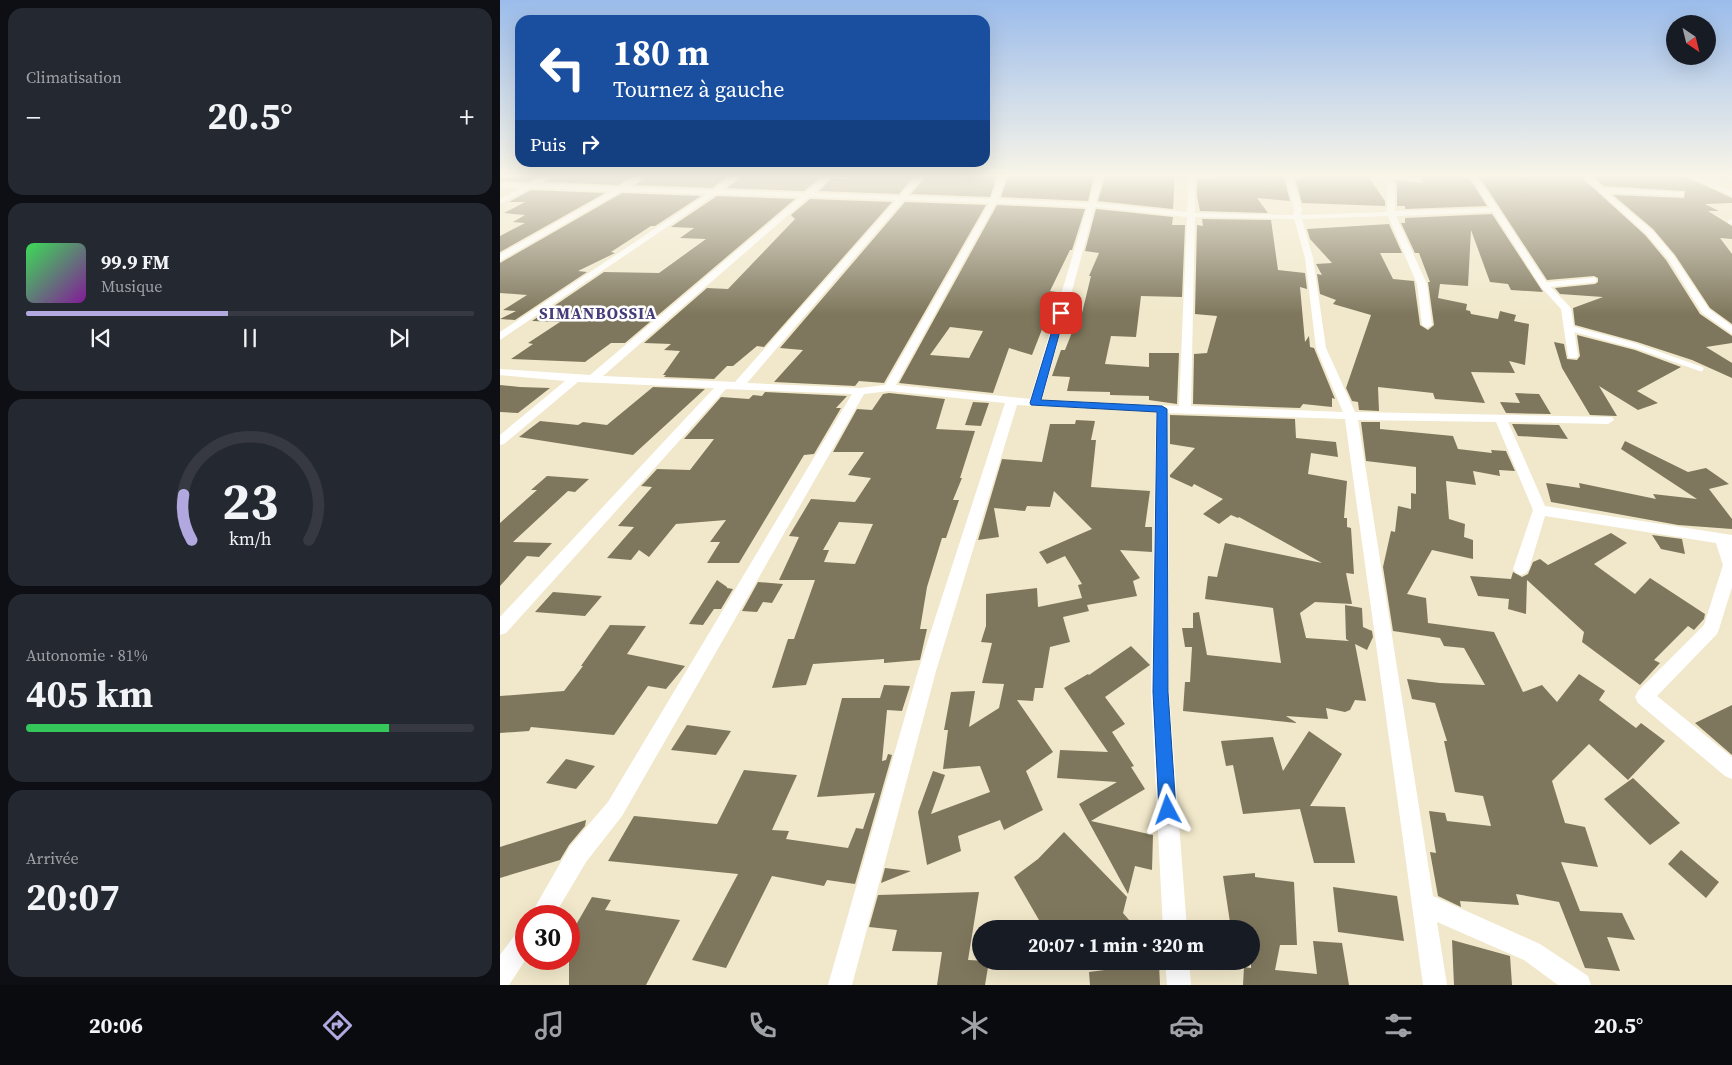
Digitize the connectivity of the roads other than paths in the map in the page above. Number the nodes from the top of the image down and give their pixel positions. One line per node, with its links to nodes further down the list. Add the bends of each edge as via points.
1 (563, 222): 12 (street)
2 (671, 222): 18 (street)
3 (775, 222): 23 (street)
4 (881, 222): 25 (street)
5 (982, 222): 26 (street)
6 (1088, 222): 29 (street)
7 (1191, 222): 31 (street)
8 (1298, 222): 32 (street, via 1309,258 1321,348)
9 (1395, 222): 15 (street, via 1422,284)
10 (1502, 222): 14 (street)
11 (1637, 222): 17 (street, via 1671,258 1705,311)
12 (500, 258)
13 (1594, 280): 14 (lane)
14 (1544, 285): 16 (street, via 1566,308)
15 (1427, 325)
16 (1569, 328): 19 (street); 20 (lane)
17 (1732, 331)
18 (500, 337)
19 (1572, 356)
20 (1701, 370)
21 (500, 372): 22 (street)
22 (575, 378): 23 (street); 35 (street)
23 (593, 378): 24 (street)
24 (723, 385): 25 (street); 39 (street)
25 (739, 385): 27 (street)
26 (889, 388): 27 (street); 28 (street)
27 (860, 391): 42 (street, via 615,809 578,854)
28 (1012, 401): 29 (street); 47 (street, via 926,671)
29 (1035, 403): 30 (street)
30 (1162, 409): 31 (street); 43 (street, via 1160,692)
31 (1185, 409): 32 (street)
32 (1351, 416): 33 (street); 41 (street)
33 (1500, 418): 34 (street); 36 (street)
34 (1608, 420)
35 (500, 441)
36 (1540, 510): 37 (street); 38 (street)
37 (1727, 539): 40 (street, via 1731,565 1711,629 1644,697)
38 (1521, 569)
39 (500, 628)
40 (1732, 769)
41 (1424, 904): 49 (street); 50 (street, via 1532,952)
42 (547, 905)
43 (1174, 920)
44 (515, 955): 46 (street)
45 (1178, 970): 48 (street)
46 (500, 976)
47 (840, 985)
48 (1179, 985)
49 (1435, 985)
50 (1579, 985)

